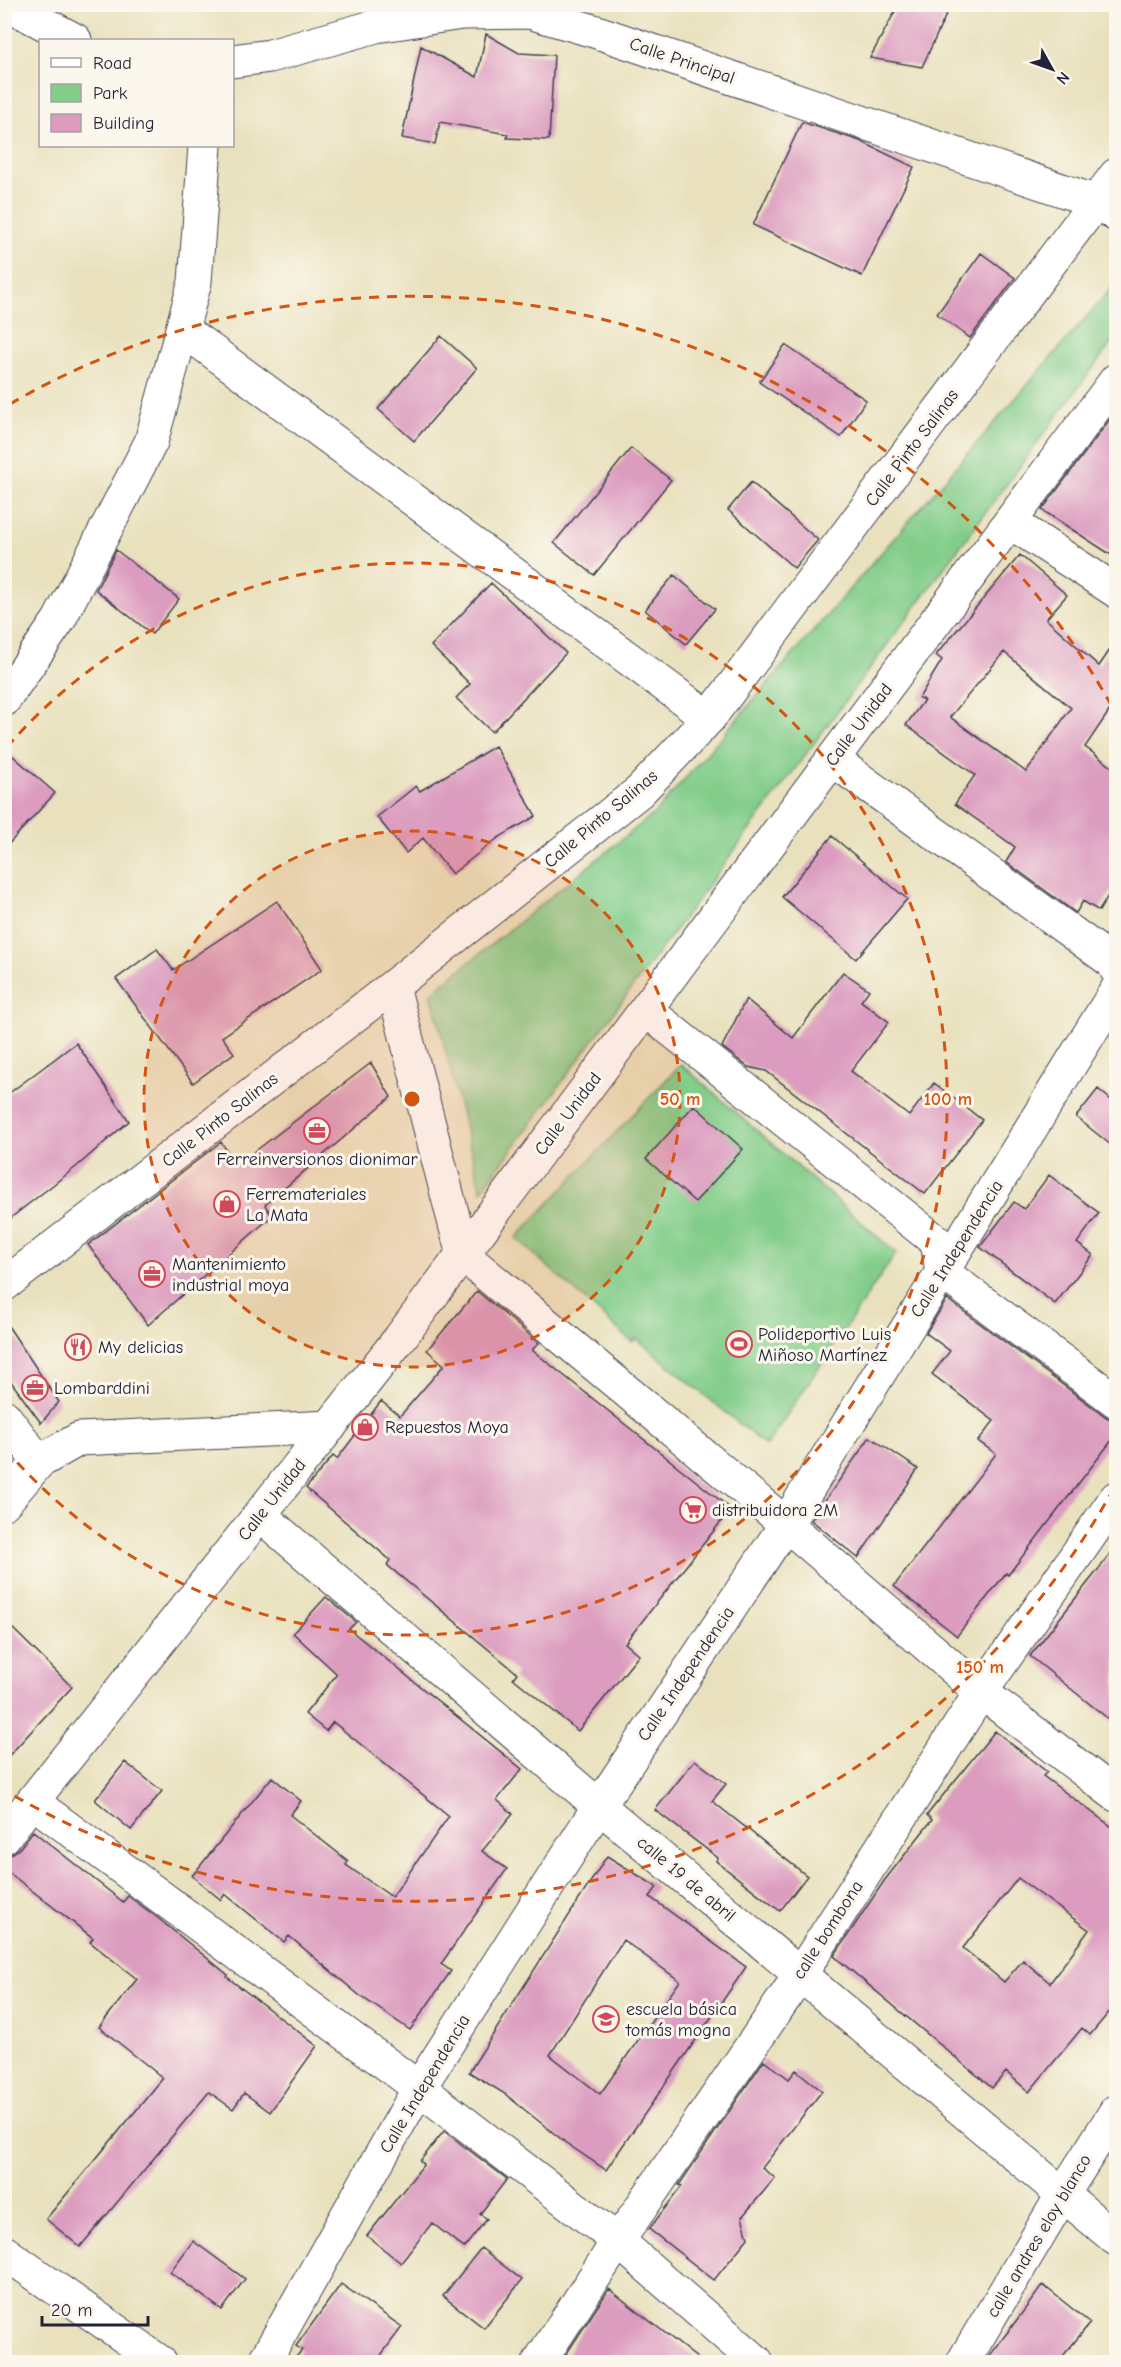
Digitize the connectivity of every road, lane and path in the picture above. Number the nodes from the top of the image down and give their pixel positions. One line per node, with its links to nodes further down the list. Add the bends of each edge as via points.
1 (7, 4): 3 (street)
2 (367, 15): 4 (street, Calle Principal, via 270,56); 7 (street, Calle Principal, via 529,12)
3 (73, 39)
4 (234, 61)
5 (205, 147): 8 (street, via 195,282)
6 (1116, 175): 7 (street, Calle Pinto Salinas)
7 (1107, 208): 13 (street, Calle Pinto Salinas)
8 (182, 329): 12 (street, via 151,442 59,620); 13 (street)
9 (1116, 380): 10 (street, Calle Unidad)
10 (1010, 522): 11 (street); 14 (street, Calle Unidad)
11 (1116, 591)
12 (4, 700)
13 (709, 718): 16 (street, Calle Pinto Salinas, via 640,791)
14 (833, 760): 15 (street, via 1114,963); 18 (street, Calle Unidad)
15 (1116, 969)
16 (393, 986): 19 (street); 21 (street, Calle Pinto Salinas)
17 (1116, 991): 20 (street, Calle Independencia)
18 (646, 1010): 19 (street, Calle Unidad); 20 (street, via 937,1242)
19 (463, 1255): 24 (street, Calle Unidad); 29 (street)
20 (942, 1272): 22 (street); 29 (street, Calle Independencia)
21 (4, 1285)
22 (1116, 1401)
23 (4, 1416): 25 (street)
24 (330, 1427): 25 (street, via 79,1439); 28 (street, Calle Unidad)
25 (39, 1462): 27 (street)
26 (1116, 1498): 30 (street, calle bombona)
27 (4, 1503)
28 (261, 1515): 32 (street, Calle Unidad); 33 (street, calle 19 de abril)
29 (786, 1524): 30 (street); 33 (street, Calle Independencia)
30 (981, 1692): 31 (street); 35 (street, calle bombona)
31 (1116, 1795)
32 (34, 1803): 34 (street, Calle Unidad); 36 (street)
33 (599, 1806): 35 (street, calle 19 de abril); 36 (street, Calle Independencia)
34 (4, 1837)
35 (800, 1975): 38 (street, calle 19 de abril); 40 (street, calle bombona)
36 (419, 2088): 40 (street); 43 (street, Calle Independencia)
37 (1116, 2111): 38 (street, calle andres eloy blanco)
38 (1063, 2194): 39 (street, calle 19 de abril); 46 (street, calle andres eloy blanco)
39 (1116, 2239)
40 (618, 2241): 44 (street, calle bombona); 45 (street)
41 (4, 2252): 42 (street)
42 (160, 2362)
43 (264, 2362)
44 (539, 2362)
45 (757, 2362)
46 (963, 2362)

